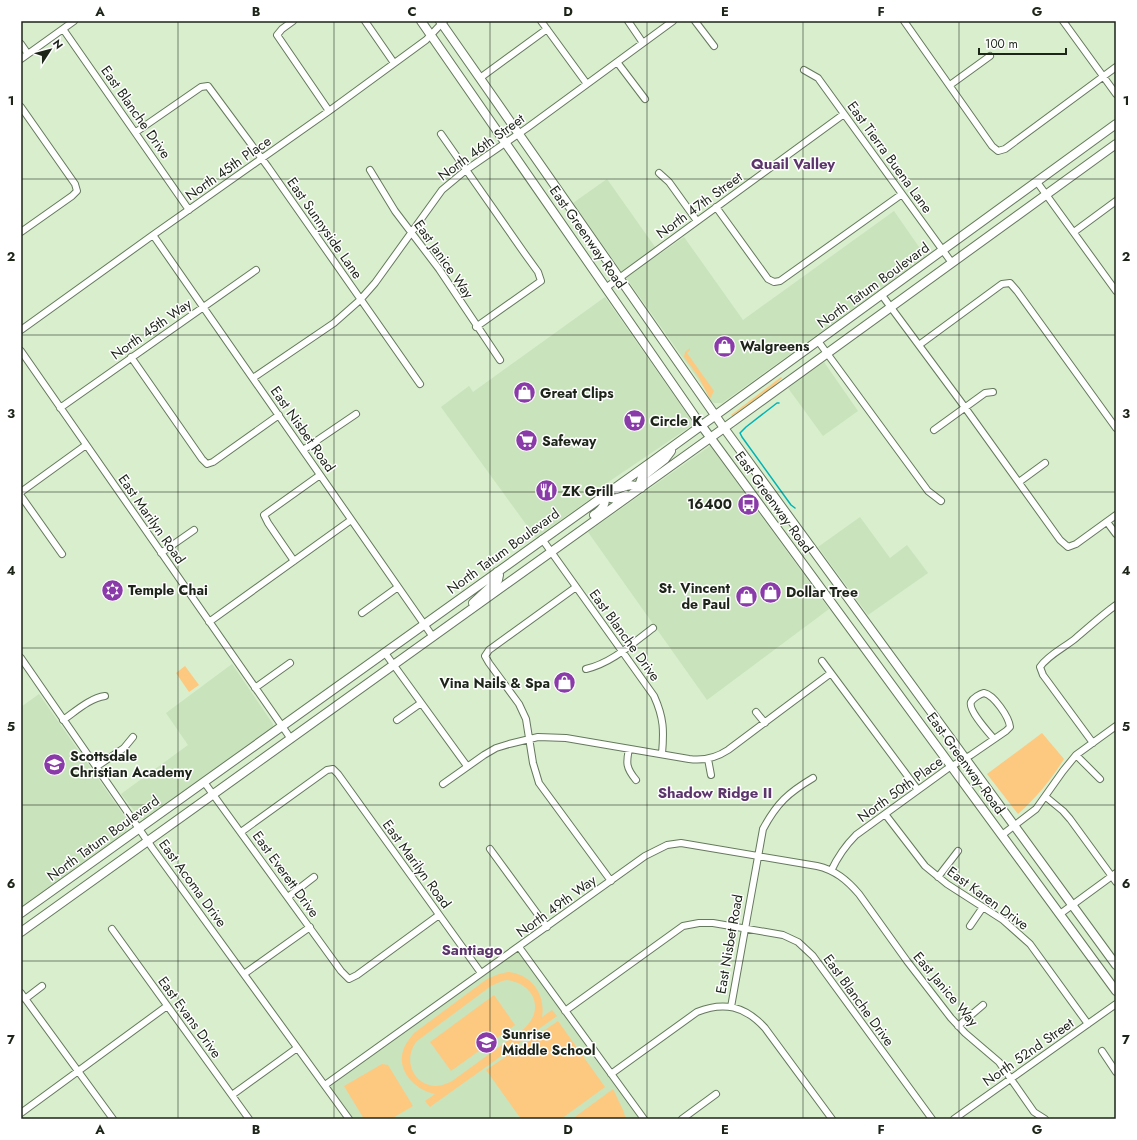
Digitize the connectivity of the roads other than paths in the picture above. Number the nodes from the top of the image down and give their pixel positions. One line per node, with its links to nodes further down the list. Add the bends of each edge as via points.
1 (74, 21): 12 (street)
2 (293, 21): 32 (street, via 276,35)
3 (365, 21): 22 (street)
4 (421, 21): 14 (main road, East Greenway Road)
5 (541, 21): 13 (street)
6 (628, 21): 15 (street)
7 (673, 21): 15 (street, North 46th Street)
8 (695, 21): 17 (street)
9 (904, 21): 28 (street)
10 (1063, 21): 25 (street)
11 (442, 22): 14 (street, North 45th Place); 26 (main road, East Greenway Road)
12 (63, 29): 18 (street); 35 (street, East Blanche Drive)
13 (547, 29): 26 (street); 27 (street)
14 (430, 35): 22 (street, North 45th Place); 38 (main road, East Greenway Road)
15 (643, 43): 21 (street, North 46th Street)
16 (21, 44): 18 (street)
17 (714, 46)
18 (28, 54): 20 (street)
19 (990, 56): 28 (street)
20 (21, 59)
21 (617, 62): 27 (street, North 46th Street); 30 (street)
22 (394, 63): 32 (street, North 45th Place)
23 (1116, 67): 25 (street)
24 (804, 70): 33 (street, East Tierra Buena Lane, via 818,78)
25 (1103, 76): 28 (street, via 1005,149 998,151); 29 (street)
26 (480, 78): 37 (main road, East Greenway Road)
27 (587, 84): 37 (street, North 46th Street)
28 (950, 85)
29 (1116, 94)
30 (645, 99)
31 (21, 107): 51 (street, via 75,184 77,191)
32 (329, 111): 40 (street, North 45th Place)
33 (844, 114): 45 (street, East Tierra Buena Lane); 48 (street, North 47th Street)
34 (1116, 124): 44 (main road, North Tatum Boulevard)
35 (136, 132): 40 (street, East Sunnyside Lane, via 201,87 208,86); 49 (street, East Blanche Drive)
36 (441, 134): 42 (street)
37 (518, 134): 38 (street, North 46th Street); 58 (main road, East Greenway Road)
38 (506, 143): 42 (street, North 46th Street); 59 (main road, East Greenway Road)
39 (1116, 144): 46 (main road, North Tatum Boulevard)
40 (262, 159): 49 (street, North 45th Place); 62 (street, East Sunnyside Lane)
41 (370, 170): 52 (street, East Janice Way)
42 (466, 170): 52 (street, North 46th Street, via 442,190); 66 (street, via 538,272 541,281)
43 (659, 173): 50 (street, via 669,182)
44 (1037, 182): 46 (street); 55 (main road, North Tatum Boulevard)
45 (902, 194): 48 (street, via 780,281 774,282 768,279); 55 (street, East Tierra Buena Lane)
46 (1046, 194): 53 (street); 56 (main road, North Tatum Boulevard)
47 (1116, 201): 53 (street)
48 (716, 207): 50 (street, North 47th Street)
49 (189, 210): 54 (street, North 45th Place)
50 (697, 221): 58 (street, North 47th Street)
51 (21, 232)
52 (411, 232): 62 (street, North 46th Street); 66 (street, East Janice Way)
53 (1074, 232): 60 (street)
54 (153, 235): 63 (street, East Nisbet Road); 67 (street, North 45th Place)
55 (943, 250): 56 (street, East Tierra Buena Lane); 61 (main road, North Tatum Boulevard)
56 (952, 263): 64 (main road, North Tatum Boulevard)
57 (256, 270): 63 (street, North 45th Way)
58 (619, 278): 59 (street, North 47th Street); 65 (main road, East Greenway Road)
59 (607, 287): 68 (main road, East Greenway Road)
60 (1116, 291)
61 (881, 294): 64 (street); 69 (main road, North Tatum Boulevard)
62 (360, 300): 75 (street, North 46th Street, via 334,323); 76 (street, East Sunnyside Lane)
63 (203, 307): 73 (street, North 45th Way); 75 (street, East Nisbet Road)
64 (891, 307): 70 (street); 72 (main road, North Tatum Boulevard)
65 (649, 322): 68 (main road); 82 (main road, East Greenway Road)
66 (476, 326): 74 (street, East Janice Way)
67 (21, 330)
68 (637, 331): 83 (main road, East Greenway Road)
69 (818, 341): 72 (street); 82 (main road, North Tatum Boulevard)
70 (919, 345): 78 (street); 85 (street, via 1002,284 1010,283)
71 (21, 351): 79 (street, East Marilyn Road)
72 (827, 353): 84 (main road, North Tatum Boulevard); 98 (street, via 928,491)
73 (131, 358): 79 (street, North 45th Way); 81 (street, via 207,464)
74 (500, 360)
75 (253, 378): 81 (street, East Nisbet Road)
76 (420, 384)
77 (994, 392): 78 (street, via 984,393)
78 (965, 407): 86 (street); 93 (street)
79 (60, 408): 89 (street, East Marilyn Road)
80 (356, 414): 90 (street)
81 (279, 415): 90 (street, East Nisbet Road)
82 (715, 416): 83 (main road, North Tatum Boulevard); 84 (main road, East Greenway Road)
83 (702, 425): 87 (main road, East Greenway Road); 88 (main road, North Tatum Boulevard)
84 (724, 428): 87 (main road, North Tatum Boulevard); 144 (main road, East Greenway Road)
85 (1116, 428)
86 (934, 430)
87 (711, 437): 94 (main road, North Tatum Boulevard); 147 (main road, East Greenway Road)
88 (679, 441): 94 (main road, via 665,459 642,477); 96 (main road, North Tatum Boulevard)
89 (86, 445): 95 (street); 106 (street, East Marilyn Road)
90 (303, 450): 92 (street, East Nisbet Road)
91 (1045, 463): 93 (street)
92 (320, 475): 100 (street, East Nisbet Road); 108 (street, via 264,515)
93 (1019, 482): 101 (street, via 1060,540 1068,547)
94 (641, 488): 96 (main road, via 614,499); 105 (main road, North Tatum Boulevard)
95 (21, 492)
96 (605, 495): 104 (main road, North Tatum Boulevard); 105 (main road, via 606,501 602,509 559,540)
97 (21, 496): 107 (street)
98 (941, 501)
99 (1116, 515): 101 (street)
100 (351, 520): 108 (street); 110 (street, East Nisbet Road)
101 (1107, 522): 103 (street)
102 (194, 530): 106 (street)
103 (1116, 534)
104 (542, 540): 105 (street, East Blanche Drive); 109 (main road, North Tatum Boulevard)
105 (551, 552): 111 (street, East Blanche Drive); 114 (main road, North Tatum Boulevard)
106 (161, 553): 115 (street, East Marilyn Road)
107 (62, 554)
108 (294, 561): 115 (street)
109 (497, 572): 114 (main road, via 498,580); 116 (main road, North Tatum Boulevard)
110 (398, 587): 113 (street); 116 (street, East Nisbet Road)
111 (576, 587): 119 (street, East Blanche Drive); 138 (street, via 489,650 485,656 519,704 526,719)
112 (1116, 605): 140 (street, via 1044,661 1040,667 1043,675)
113 (362, 613)
114 (466, 613): 118 (main road, North Tatum Boulevard)
115 (209, 622): 127 (street, East Marilyn Road)
116 (424, 624): 118 (street, East Nisbet Road); 120 (main road, North Tatum Boulevard)
117 (654, 628): 119 (street)
118 (433, 637): 124 (main road, North Tatum Boulevard)
119 (622, 651): 125 (street, via 596,667); 142 (street, East Blanche Drive, via 647,685 658,706 664,731)
120 (385, 652): 124 (street); 134 (main road, North Tatum Boulevard)
121 (21, 658): 131 (street, East Acoma Drive)
122 (822, 661): 126 (street)
123 (290, 663): 127 (street)
124 (394, 665): 129 (street); 137 (main road, North Tatum Boulevard)
125 (586, 669)
126 (831, 673): 133 (street); 155 (street)
127 (255, 688): 134 (street, East Marilyn Road)
128 (105, 696): 131 (street, via 90,701)
129 (421, 703): 132 (street); 146 (street)
130 (756, 712): 133 (street)
131 (63, 720): 148 (street, East Acoma Drive)
132 (397, 720)
133 (765, 723): 145 (street, via 728,750)
134 (282, 726): 137 (street, East Marilyn Road); 153 (main road, North Tatum Boulevard)
135 (1116, 726): 140 (street)
136 (133, 737): 148 (street, via 124,748)
137 (290, 739): 156 (main road, North Tatum Boulevard)
138 (530, 739): 141 (street, via 566,738); 146 (street, via 496,748); 171 (street, via 539,783)
139 (994, 739): 139 (street, North 50th Place, via 1010,727 1009,721 992,697 984,693 972,700 971,708); 144 (street, North 50th Place)
140 (1093, 743): 143 (street)
141 (629, 749): 142 (street); 152 (street, via 627,766)
142 (662, 754): 145 (street, via 694,760)
143 (1076, 755): 151 (street); 157 (street)
144 (966, 758): 147 (street, North 50th Place); 159 (main road, East Greenway Road)
145 (708, 759): 149 (street)
146 (467, 766): 154 (street)
147 (952, 766): 155 (street, North 50th Place); 162 (main road, East Greenway Road)
148 (96, 767): 160 (street, East Acoma Drive)
149 (711, 775)
150 (813, 778): 166 (street, East Nisbet Road, via 780,803 771,814 763,829)
151 (1100, 779)
152 (636, 780)
153 (204, 782): 156 (street, East Everett Drive); 160 (main road, North Tatum Boulevard)
154 (443, 784)
155 (918, 790): 158 (street, North 50th Place)
156 (213, 794): 161 (street, East Everett Drive); 163 (main road, North Tatum Boulevard)
157 (1046, 797): 159 (street); 168 (street, via 1070,820)
158 (885, 814): 167 (street, North 50th Place, via 845,846); 170 (street, East Karen Drive, via 924,866)
159 (1015, 826): 162 (street); 174 (main road, East Greenway Road)
160 (139, 828): 163 (street, East Acoma Drive); 176 (main road, North Tatum Boulevard)
161 (241, 832): 173 (street, East Everett Drive); 178 (street, East Marilyn Road, via 327,770 332,769)
162 (1002, 835): 177 (main road, East Greenway Road)
163 (148, 841): 184 (main road, North Tatum Boulevard); 187 (street, East Acoma Drive)
164 (490, 849): 181 (street)
165 (958, 851): 170 (street)
166 (757, 856): 167 (street, North 49th Way, via 817,866); 171 (street, North 49th Way, via 681,843 667,845 645,856); 182 (street, East Nisbet Road)
167 (831, 871): 198 (street, East Janice Way, via 851,885)
168 (1114, 875): 172 (street); 174 (street)
169 (314, 877): 173 (street)
170 (938, 877): 175 (street, East Karen Drive)
171 (611, 881): 181 (street, North 49th Way)
172 (1116, 882)
173 (288, 897): 180 (street, East Everett Drive)
174 (1072, 905): 177 (street); 186 (main road, East Greenway Road)
175 (983, 907): 179 (street); 197 (street, East Karen Drive, via 1030,944)
176 (21, 913)
177 (1060, 914): 190 (main road, East Greenway Road)
178 (439, 915): 180 (street, East Everett Drive, via 349,979); 188 (street, East Marilyn Road)
179 (970, 926)
180 (310, 927): 187 (street)
181 (547, 927): 185 (street, North 49th Way)
182 (744, 928): 195 (street, East Nisbet Road); 196 (street, East Blanche Drive, via 699,922 683,926); 215 (street, East Blanche Drive, via 792,938 813,956)
183 (112, 930): 194 (street, East Evans Drive)
184 (21, 932)
185 (519, 947): 188 (street, North 49th Way); 196 (street)
186 (1116, 965)
187 (244, 974): 199 (street, East Acoma Drive)
188 (481, 974): 205 (street, North 49th Way)
189 (42, 986): 191 (street)
190 (1116, 991)
191 (23, 996): 201 (street)
192 (1116, 1004): 197 (street, North 52nd Street)
193 (983, 1005): 198 (street)
194 (167, 1006): 201 (street); 207 (street, East Evans Drive)
195 (731, 1007): 203 (street, via 714,1007 697,1012); 214 (street, East Nisbet Road, via 757,1019)
196 (565, 1011): 203 (street)
197 (1088, 1024): 204 (street, North 52nd Street)
198 (958, 1026): 204 (street, East Janice Way, via 992,1056)
199 (298, 1048): 205 (street, East Acoma Drive); 207 (street)
200 (1102, 1051): 202 (street)
201 (78, 1071): 208 (street); 209 (street)
202 (1116, 1072)
203 (611, 1074): 212 (street)
204 (1011, 1078): 216 (street, North 52nd Street); 217 (street, East Janice Way, via 1034,1112)
205 (325, 1086): 211 (street, East Acoma Drive)
206 (716, 1094): 213 (street)
207 (232, 1095): 210 (street, East Evans Drive)
208 (21, 1113)
209 (113, 1119)
210 (249, 1119)
211 (349, 1119)
212 (644, 1119)
213 (682, 1119)
214 (832, 1119)
215 (932, 1119)
216 (954, 1119)
217 (1045, 1119)

